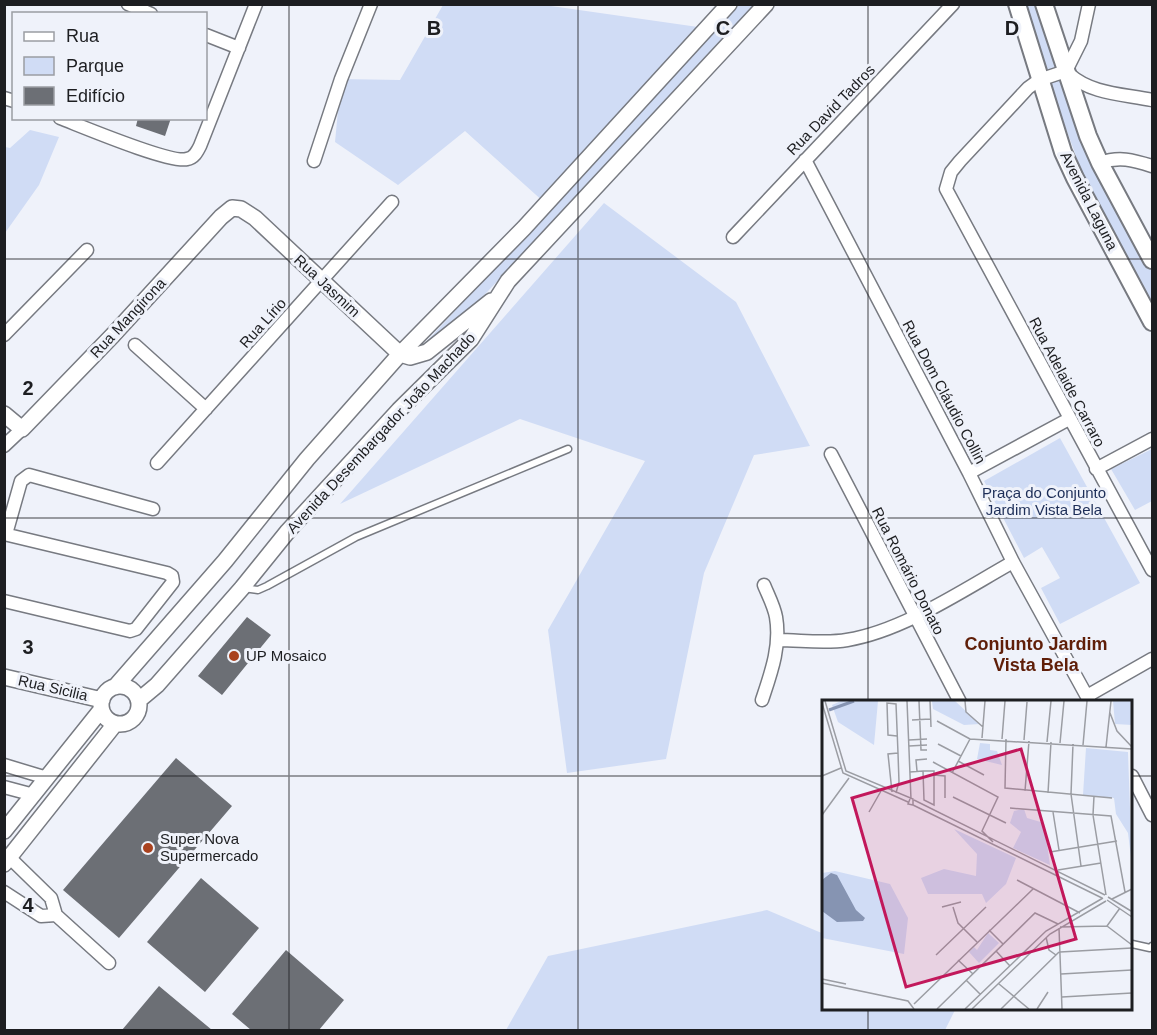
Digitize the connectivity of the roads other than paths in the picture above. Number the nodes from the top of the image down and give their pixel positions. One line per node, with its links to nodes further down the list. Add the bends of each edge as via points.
1 (128, 4): 10 (street)
2 (256, 4): 12 (street)
3 (371, 4): 18 (street)
4 (729, 4): 32 (street, via 524,228)
5 (766, 4): 28 (street, Avenida Desembargador João Machado)
6 (953, 4): 17 (street, Rua David Tadros)
7 (1017, 4): 14 (main road, Avenida Laguna)
8 (1044, 4): 13 (main road, Avenida Laguna)
9 (1089, 4): 13 (street, via 1081,41)
10 (146, 12)
11 (207, 35): 12 (street)
12 (239, 48): 16 (street, via 200,146 188,159 161,155)
13 (1066, 71): 14 (street); 15 (street, via 1079,83 1098,90); 19 (main road, Avenida Laguna)
14 (1040, 80): 21 (main road, Avenida Laguna); 35 (street, Rua Adelaide Carraro, via 1020,96 951,172 946,189)
15 (1152, 100)
16 (65, 120)
17 (805, 160): 24 (street, Rua David Tadros); 43 (street, Rua Dom Cláudio Collin)
18 (314, 161)
19 (1100, 163): 20 (street, via 1113,158); 21 (main road, via 1085,165); 26 (main road, Avenida Laguna)
20 (1152, 166)
21 (1075, 178): 29 (main road, Avenida Laguna)
22 (392, 202): 27 (street, Rua Lírio)
23 (255, 218): 27 (street, Rua Jasmim); 36 (street, Rua Mangirona, via 235,208 221,217)
24 (733, 237)
25 (87, 250): 30 (street)
26 (1152, 260)
27 (321, 280): 32 (street, Rua Jasmim); 33 (street, Rua Lírio)
28 (497, 296): 32 (street, via 427,352 410,357); 49 (street, Avenida Desembargador João Machado, via 471,339 399,410 288,531)
29 (1152, 322)
30 (4, 335)
31 (135, 345): 33 (street)
32 (400, 354): 55 (street)
33 (206, 409): 41 (street, Rua Lírio)
34 (4, 414): 36 (street)
35 (1069, 419): 42 (street, Rua Adelaide Carraro); 43 (street)
36 (22, 429): 38 (street, Rua Mangirona)
37 (1152, 439): 42 (street)
38 (4, 446)
39 (568, 448): 49 (lane, via 356,537 258,590)
40 (831, 454): 51 (street, Rua Romário Donato)
41 (157, 463)
42 (1096, 469): 47 (street, Rua Adelaide Carraro)
43 (969, 473): 46 (street, Rua Dom Cláudio Collin)
44 (153, 509): 45 (street, via 29,475 21,481)
45 (5, 534): 50 (street, via 167,573 173,582 136,629 130,631)
46 (1013, 562): 51 (street); 56 (street, Rua Dom Cláudio Collin)
47 (1152, 570)
48 (764, 585): 52 (street, via 776,615)
49 (242, 588): 57 (street, Avenida Desembargador João Machado, via 157,685)
50 (4, 601)
51 (915, 616): 52 (street, via 877,634 845,641); 59 (street, Rua Romário Donato)
52 (778, 640): 58 (street)
53 (1152, 659): 56 (street)
54 (4, 677): 60 (street, Rua Sicilia)
55 (115, 687): 57 (street, via 125,687); 60 (street, via 107,692)
56 (1089, 699)
57 (139, 700): 61 (street, via 134,719)
58 (762, 700)
59 (959, 700)
60 (101, 705): 61 (street, via 106,719); 63 (street)
61 (115, 724): 69 (street)
62 (4, 765): 63 (street)
63 (47, 778): 66 (street)
64 (1133, 780): 67 (street)
65 (4, 787): 66 (street)
66 (34, 795): 68 (street)
67 (1152, 814)
68 (4, 831)
69 (7, 861): 71 (street, via 51,898)
70 (4, 892): 71 (street, via 41,916)
71 (56, 915): 74 (street)
72 (1133, 944): 73 (lane)
73 (1152, 946)
74 (109, 963)

